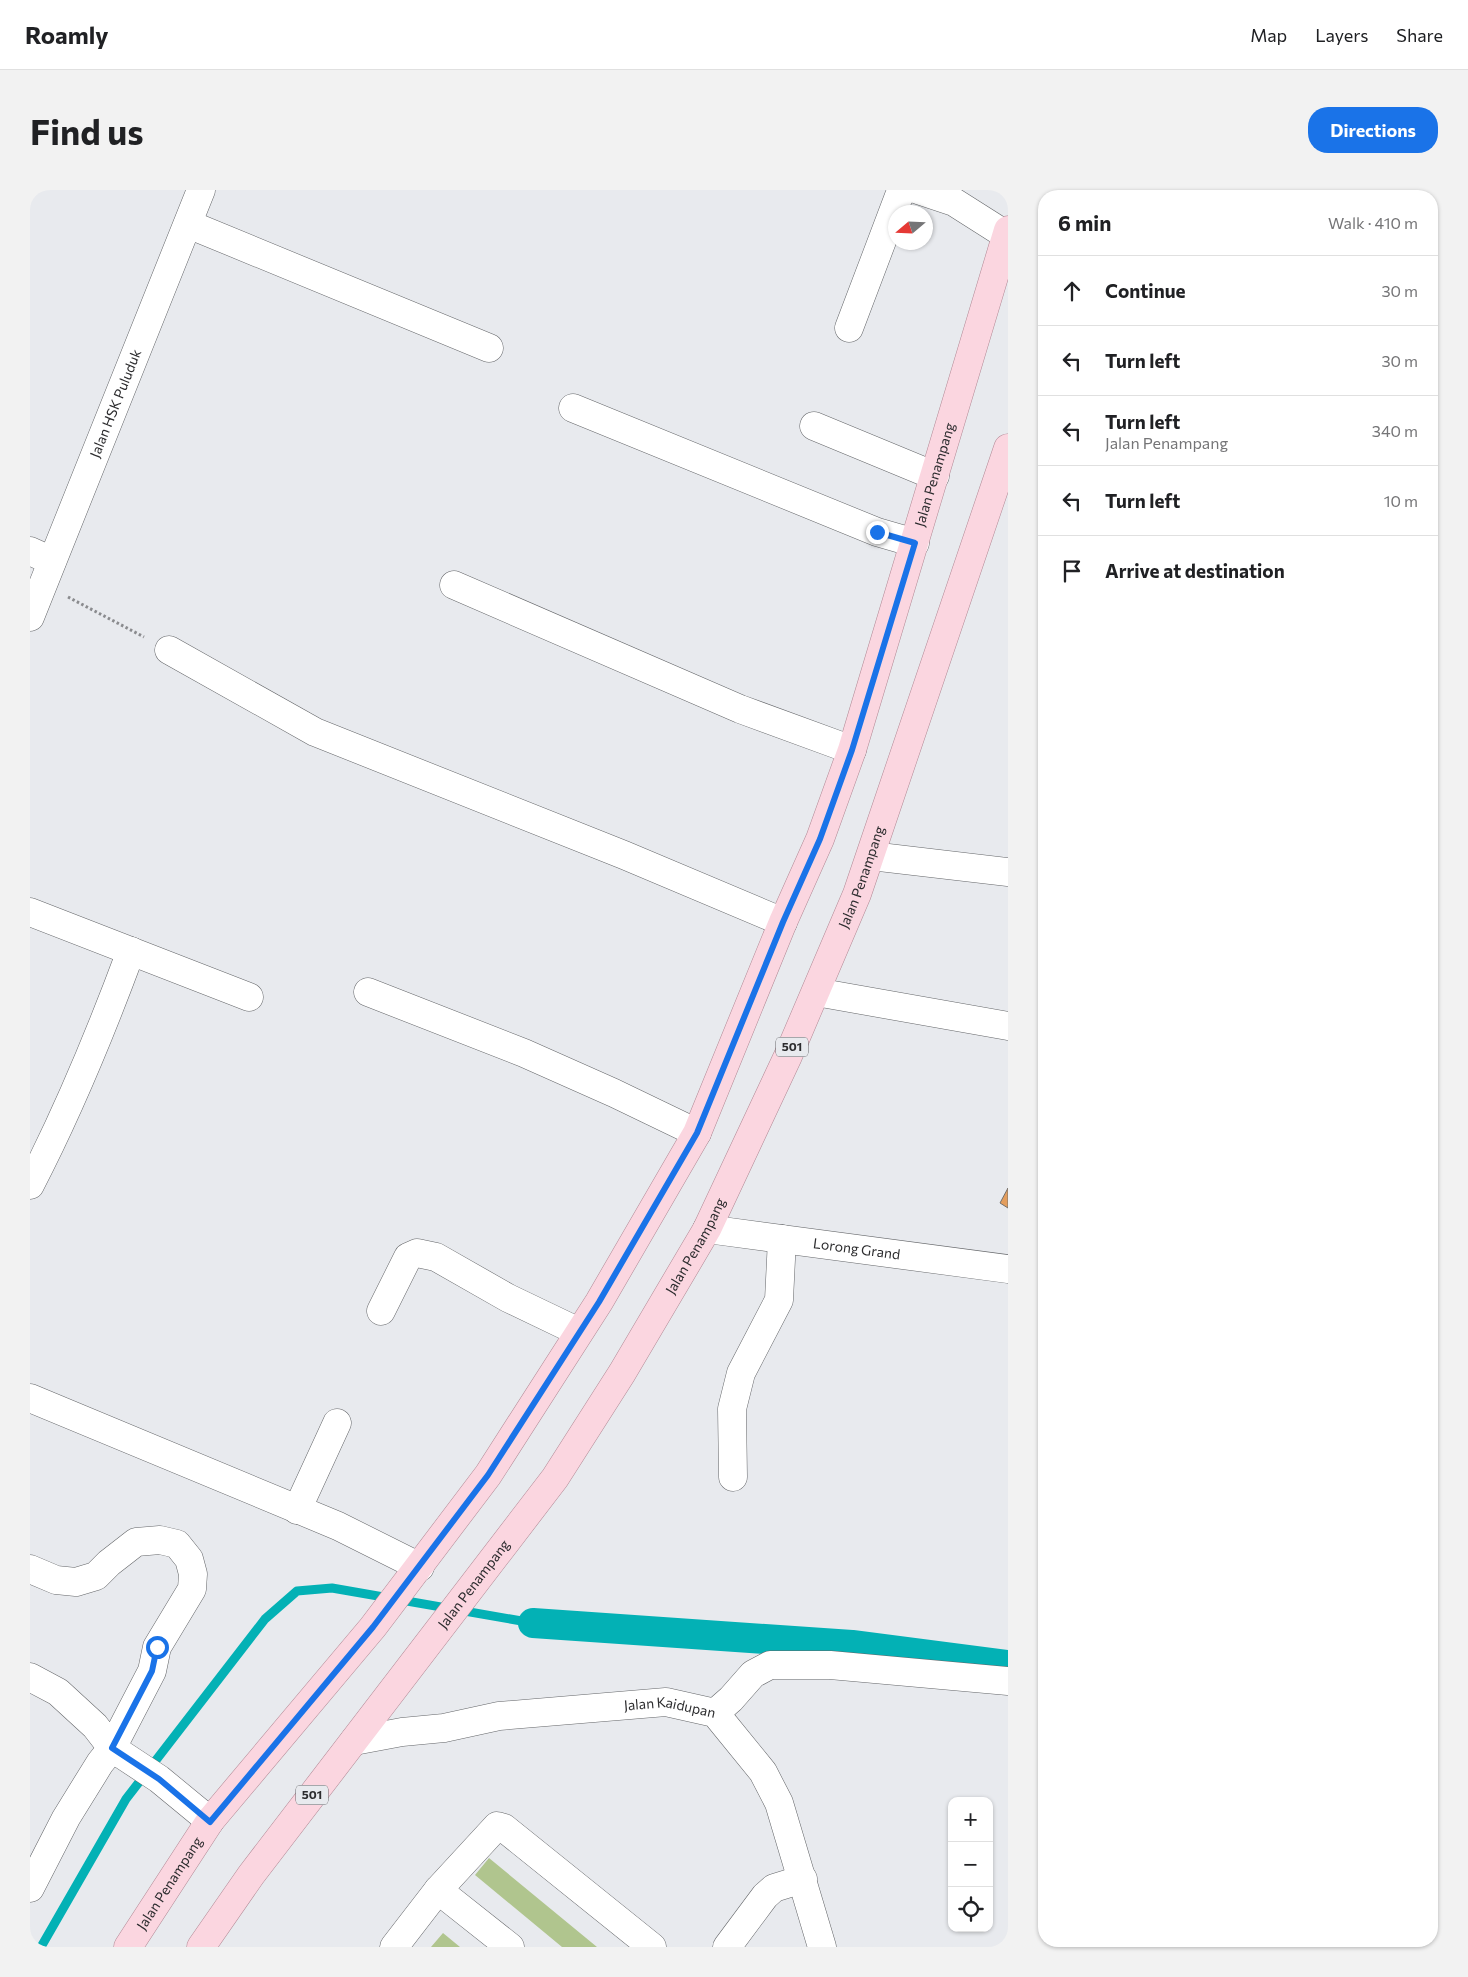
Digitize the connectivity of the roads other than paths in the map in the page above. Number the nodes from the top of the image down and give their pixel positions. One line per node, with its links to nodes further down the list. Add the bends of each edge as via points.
1 (201, 190): 4 (street, Jalan HSK Puluduk)
2 (904, 190): 8 (street)
3 (918, 190): 5 (street, via 954,202)
4 (188, 224): 9 (street); 15 (street, Jalan HSK Puluduk)
5 (1007, 232): 7 (main road, Jalan Penampang)
6 (1008, 270): 7 (main road)
7 (981, 321): 13 (main road, Jalan Penampang)
8 (849, 328)
9 (489, 348)
10 (573, 408): 14 (street, via 877,532)
11 (814, 426): 13 (street)
12 (1008, 448): 20 (main road, Jalan Penampang / 501)
13 (935, 476): 14 (main road, Jalan Penampang)
14 (915, 543): 19 (main road, Jalan Penampang)
15 (42, 566): 17 (street, Jalan HSK Puluduk)
16 (454, 585): 19 (street, via 740,709)
17 (30, 617)
18 (169, 650): 23 (street, via 314,732)
19 (852, 750): 23 (main road, Jalan Penampang, via 820,839)
20 (872, 856): 21 (street); 26 (main road, Jalan Penampang / 501)
21 (1008, 872)
22 (30, 912): 24 (street)
23 (783, 922): 29 (main road, Jalan Penampang)
24 (131, 951): 27 (street); 30 (street, via 86,1070)
25 (368, 992): 29 (street, via 524,1054)
26 (816, 992): 28 (street); 31 (main road, Jalan Penampang / 501)
27 (249, 997)
28 (1008, 1026)
29 (697, 1133): 35 (main road, Jalan Penampang)
30 (30, 1185)
31 (707, 1229): 32 (street, Lorong Grand); 44 (main road, Jalan Penampang / 501, via 555,1478)
32 (782, 1239): 33 (street, Lorong Grand); 38 (street, via 779,1300 741,1373 732,1409)
33 (1008, 1270)
34 (380, 1311): 35 (street, via 408,1257 417,1253 436,1257 508,1298)
35 (580, 1332): 41 (main road, Jalan Penampang, via 488,1475)
36 (30, 1398): 39 (street)
37 (337, 1423): 39 (street)
38 (733, 1477)
39 (297, 1510): 41 (street, via 338,1526)
40 (30, 1569): 48 (street, via 56,1580 76,1582 96,1576 136,1542 160,1540 177,1544 188,1558 193,1574 192,1589 157,1647 152,1671)
41 (413, 1575): 49 (main road, Jalan Penampang)
42 (30, 1677): 48 (street, via 58,1692)
43 (1008, 1682): 45 (street, via 830,1665 770,1665 753,1674)
44 (390, 1695): 46 (street); 47 (main road, Jalan Penampang / 501)
45 (715, 1713): 46 (street, Jalan Kaidupan, via 666,1702 499,1716 444,1728); 50 (street, Jalan Kaidupan, via 767,1780 779,1803)
46 (402, 1732): 47 (street, Jalan Kaidupan)
47 (354, 1741): 54 (main road, Jalan Penampang / 501, via 251,1875)
48 (120, 1754): 49 (street, via 159,1779); 51 (street, via 100,1763 66,1818)
49 (210, 1822): 53 (main road, Jalan Penampang)
50 (803, 1879): 58 (street, via 774,1888 765,1896); 59 (street, Jalan Kaidupan)
51 (30, 1888)
52 (438, 1890): 55 (street); 56 (street); 57 (street, via 497,1826 504,1828)
53 (128, 1947)
54 (201, 1947)
55 (394, 1947)
56 (510, 1947)
57 (652, 1947)
58 (727, 1947)
59 (822, 1947)

